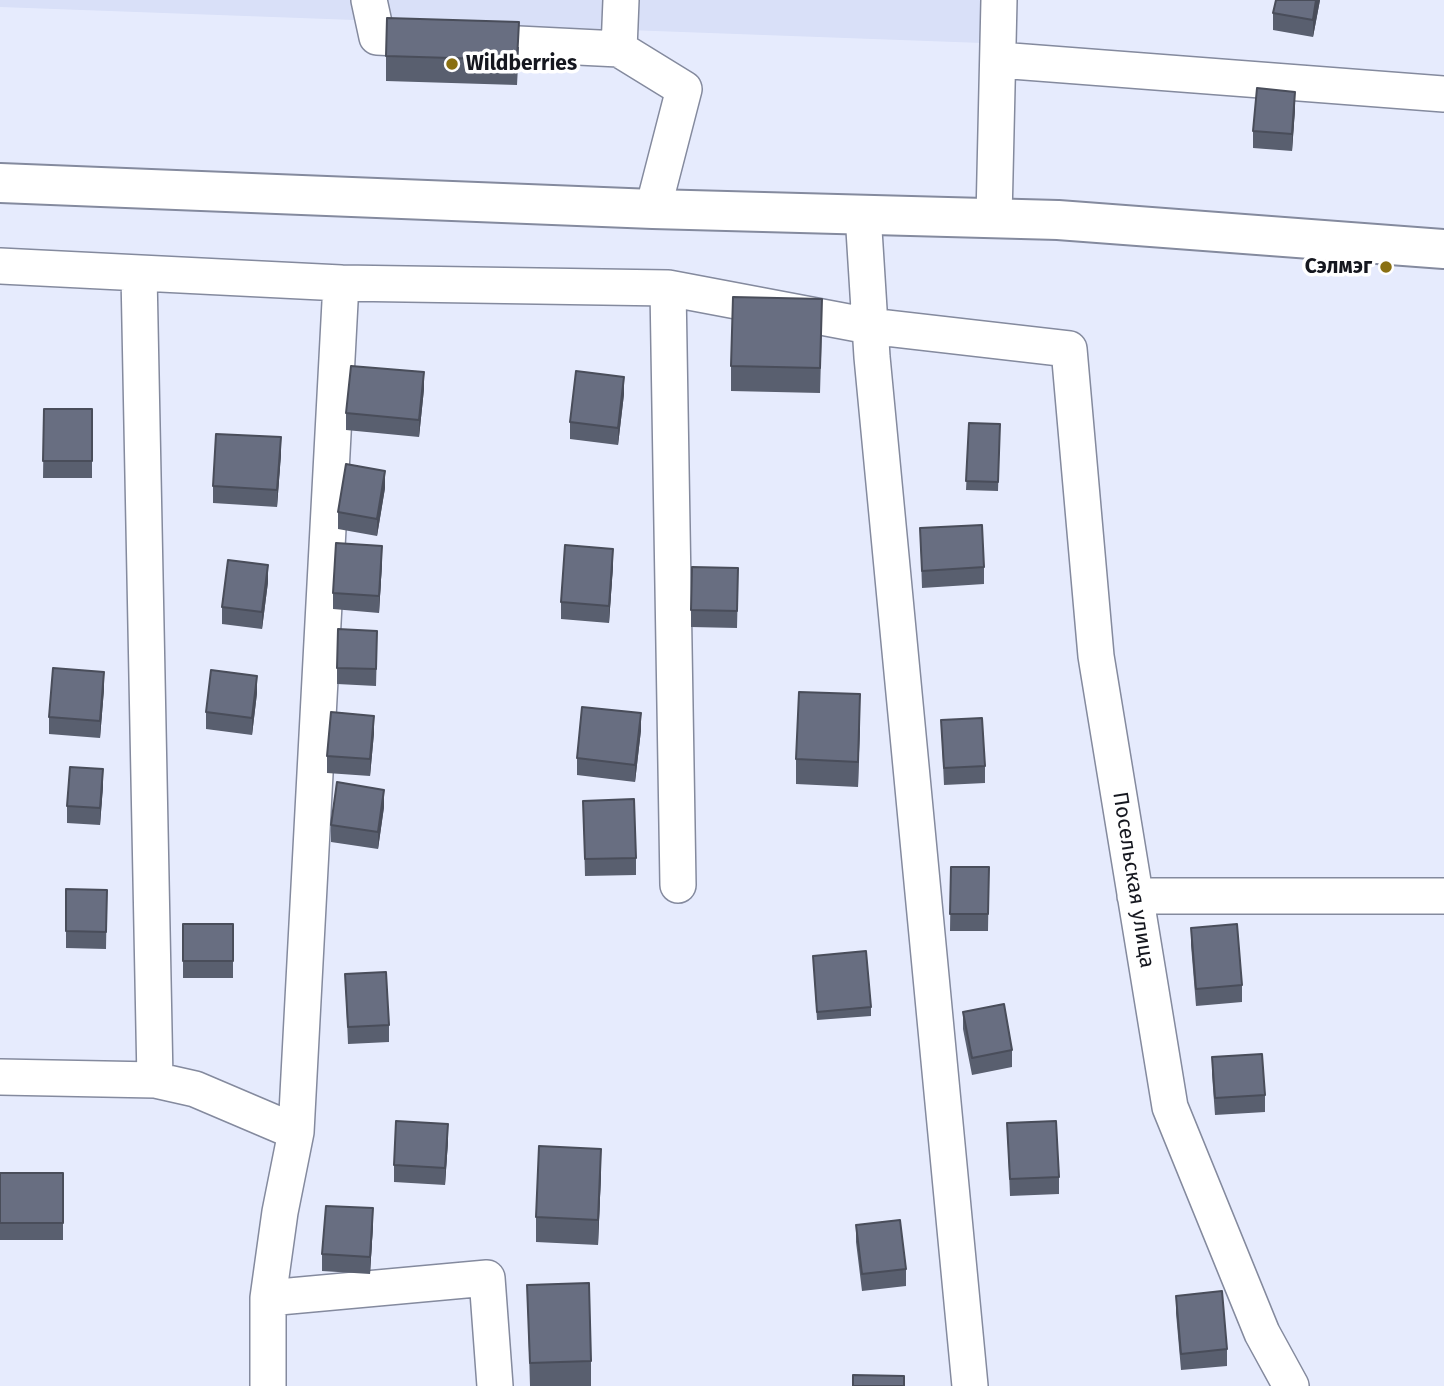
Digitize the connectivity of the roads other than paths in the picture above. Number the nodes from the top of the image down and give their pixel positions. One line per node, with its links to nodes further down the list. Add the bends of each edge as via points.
1 (369, 0): 4 (street, via 377,37)
2 (621, 0): 4 (street)
3 (999, 0): 5 (street)
4 (619, 49): 8 (street, via 684,89)
5 (999, 60): 6 (street); 10 (street)
6 (1444, 94)
7 (0, 183): 8 (main road)
8 (653, 209): 9 (main road)
9 (863, 214): 10 (main road); 16 (street)
10 (994, 218): 11 (main road)
11 (1444, 249)
12 (0, 265): 13 (street)
13 (139, 274): 14 (street); 21 (street)
14 (341, 284): 15 (street); 22 (street)
15 (668, 288): 16 (street); 17 (street)
16 (870, 326): 19 (street, Посельская улица, via 1069,349 1096,656); 26 (street)
17 (678, 885)
18 (1444, 896): 19 (street)
19 (1135, 897): 27 (street, Посельская улица, via 1170,1107 1262,1333)
20 (0, 1077): 21 (street)
21 (155, 1080): 22 (street, via 195,1089)
22 (296, 1132): 23 (street)
23 (268, 1298): 24 (street); 25 (street, via 487,1278)
24 (268, 1386)
25 (495, 1386)
26 (970, 1386)
27 (1291, 1386)

